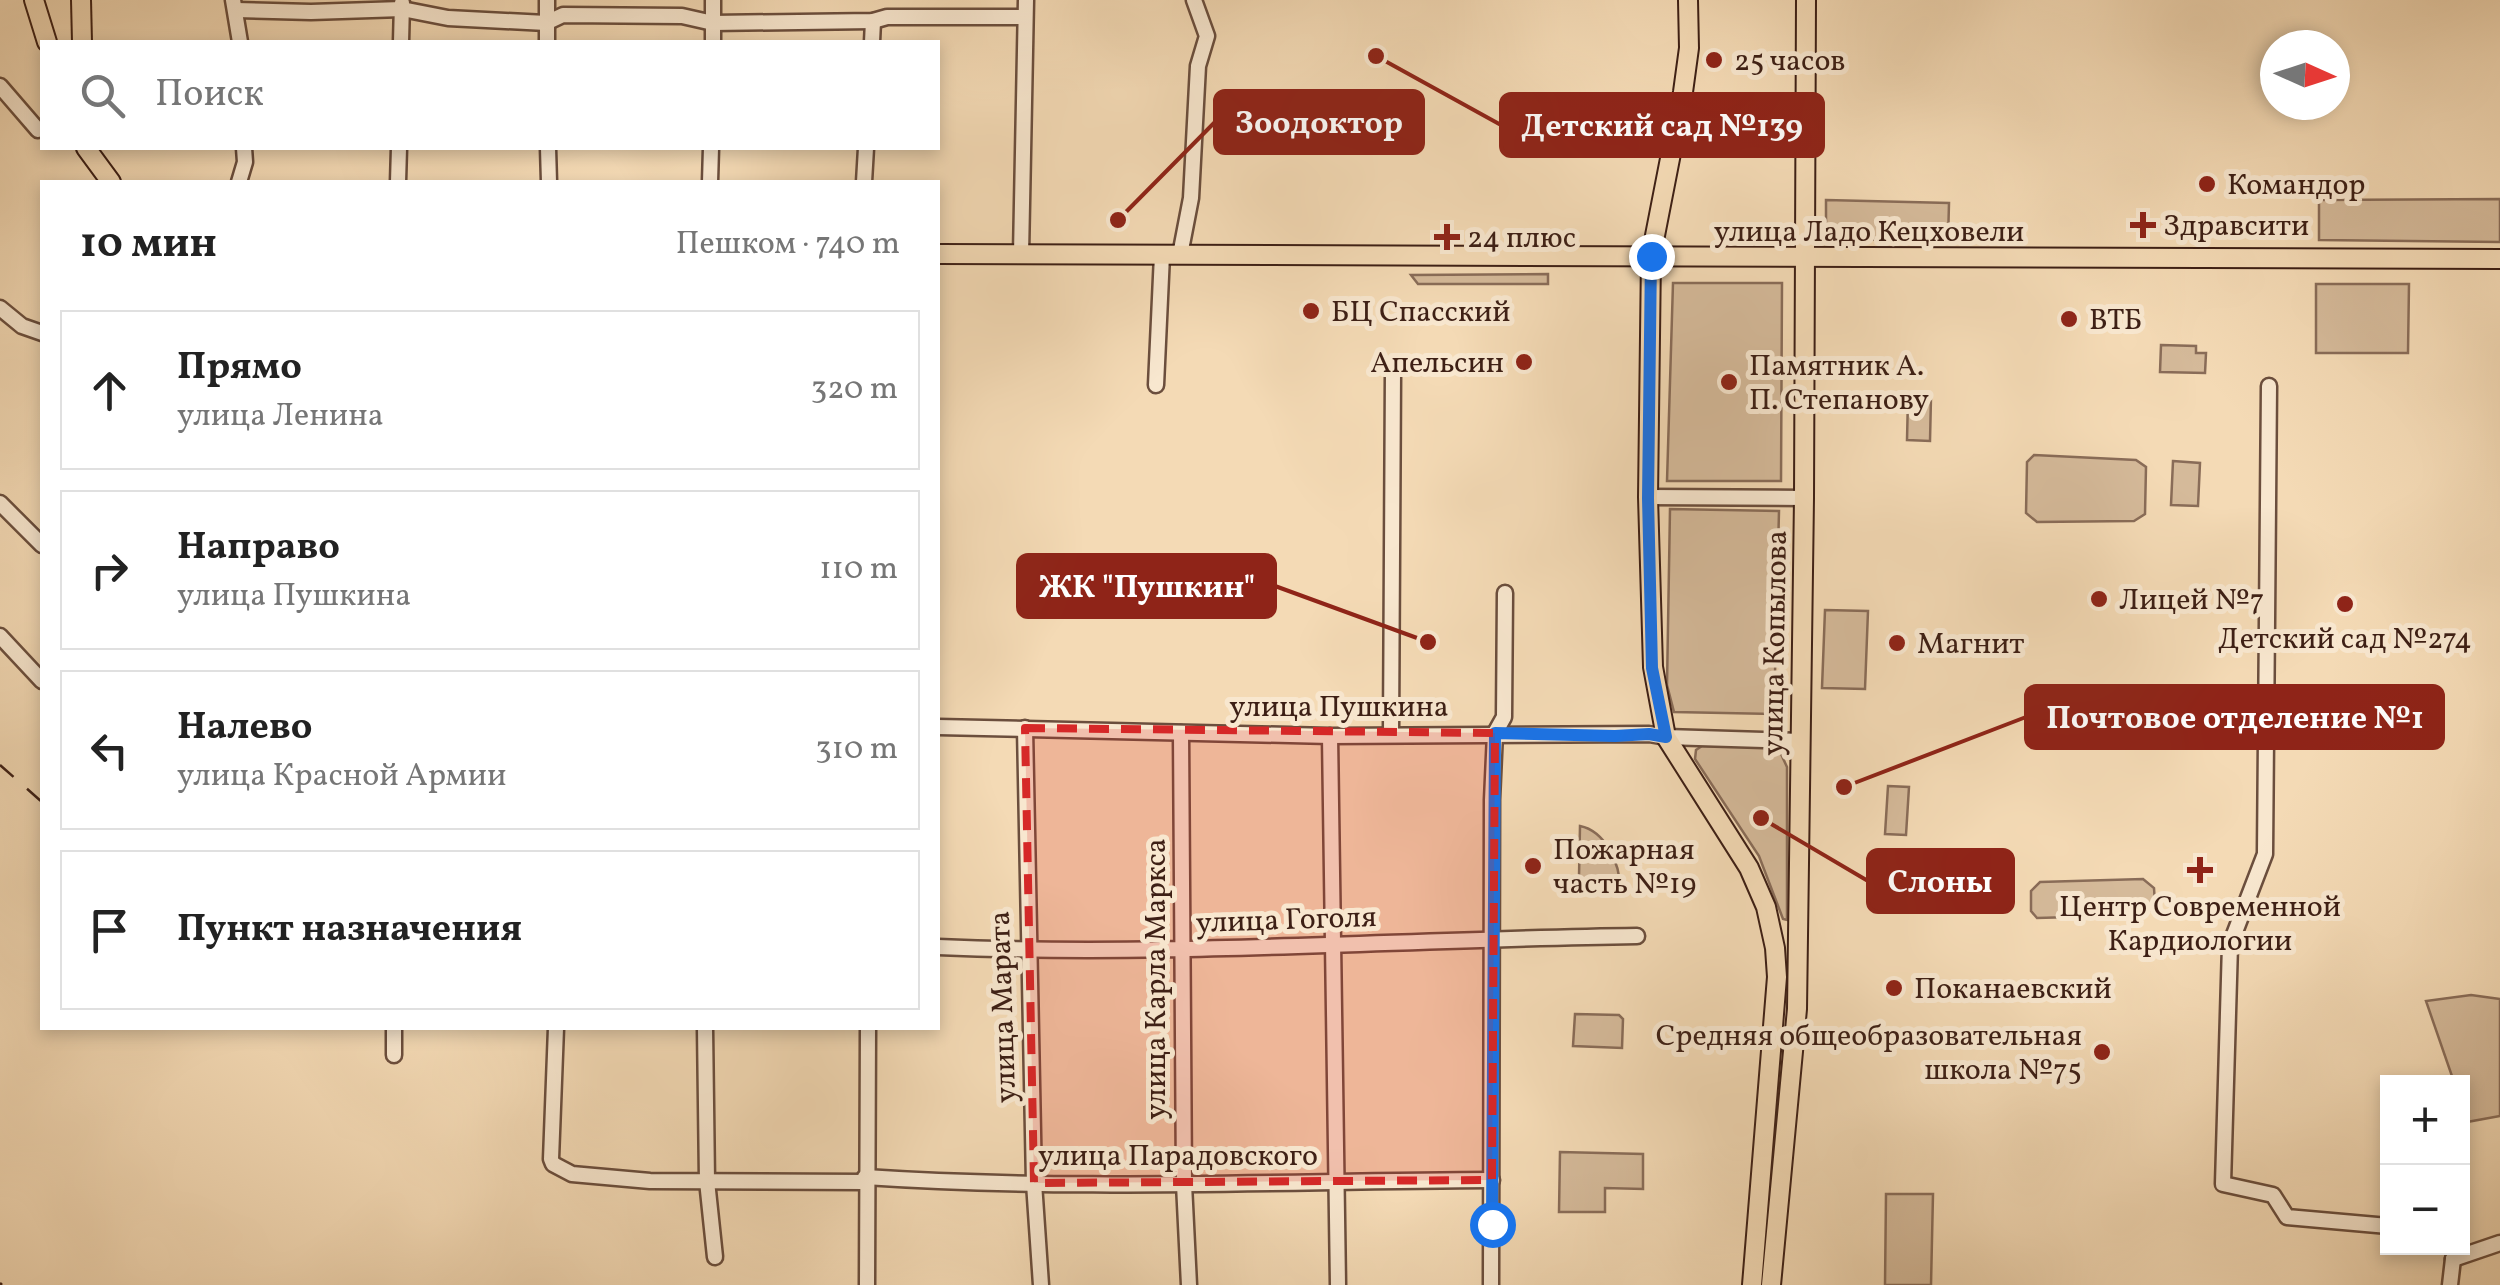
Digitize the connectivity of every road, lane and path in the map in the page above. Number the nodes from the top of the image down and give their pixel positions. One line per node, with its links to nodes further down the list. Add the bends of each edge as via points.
1 (34, 0): 15 (main road)
2 (82, 0): 16 (main road)
3 (546, 0): 13 (street)
4 (713, 0): 14 (street)
5 (1026, 0): 11 (street)
6 (1194, 0): 38 (street, via 1207,36 1198,66 1191,198)
7 (1688, 0): 39 (main road, via 1683,92)
8 (1806, 0): 40 (main road, улица Копылова)
9 (402, 4): 10 (street); 13 (street, via 448,18); 18 (street)
10 (234, 5): 17 (street)
11 (1024, 17): 12 (street); 37 (street)
12 (872, 21): 14 (street); 21 (street)
13 (546, 22): 14 (street, via 563,15 682,16); 19 (street)
14 (713, 23): 20 (street)
15 (45, 40)
16 (82, 40)
17 (240, 40)
18 (401, 40)
19 (547, 40)
20 (712, 40)
21 (872, 40)
22 (0, 86): 23 (street)
23 (38, 130)
24 (244, 150): 31 (street)
25 (399, 150): 32 (street)
26 (548, 150): 33 (street)
27 (710, 150): 34 (street)
28 (866, 150): 35 (street)
29 (88, 151): 30 (main road)
30 (110, 180)
31 (239, 180)
32 (398, 180)
33 (549, 180)
34 (710, 180)
35 (864, 180)
36 (940, 254): 37 (main road, улица Ладо Кецховели)
37 (1021, 254): 38 (main road, улица Ладо Кецховели)
38 (1171, 255): 39 (main road, улица Ладо Кецховели); 45 (street)
39 (1651, 256): 40 (main road, улица Ладо Кецховели); 47 (main road)
40 (1806, 259): 41 (main road, улица Ладо Кецховели); 48 (main road, улица Копылова)
41 (2500, 259)
42 (0, 308): 43 (street)
43 (40, 332)
44 (1394, 370): 58 (street)
45 (1156, 385)
46 (2270, 386): 79 (street, via 2264,854 2230,945 2224,1184 2273,1195 2287,1217)
47 (1648, 498): 48 (street); 60 (main road, via 1652,668)
48 (1804, 498): 61 (main road, улица Копылова)
49 (0, 503): 50 (street)
50 (40, 543)
51 (1505, 593): 57 (street, via 1504,717)
52 (0, 636): 53 (street)
53 (40, 679)
54 (940, 727): 55 (street, улица Пушкина)
55 (1025, 728): 56 (street, улица Пушкина); 66 (street, улица Марата)
56 (1181, 733): 59 (street, улица Пушкина); 67 (street, улица Карла Маркса)
57 (1495, 733): 58 (street, улица Пушкина); 60 (street, улица Пушкина); 63 (street)
58 (1391, 734): 59 (street, улица Пушкина)
59 (1330, 736): 64 (street)
60 (1666, 737): 61 (street, улица Пушкина); 89 (main road, via 1750,868 1775,948)
61 (1800, 741): 90 (main road, улица Копылова, via 1797,1009)
62 (1637, 936): 63 (street, улица Гоголя)
63 (1494, 937): 64 (street, улица Гоголя); 74 (street)
64 (1333, 946): 67 (street, улица Гоголя); 76 (street)
65 (940, 947): 66 (street, улица Гоголя)
66 (1029, 951): 67 (street, улица Гоголя); 77 (street, улица Марата)
67 (1181, 952): 78 (street, улица Карла Маркса)
68 (394, 1030): 72 (street)
69 (556, 1030): 75 (street, улица Парадовского, via 553,1164 572,1174)
70 (705, 1030): 75 (street)
71 (868, 1030): 73 (street)
72 (394, 1055)
73 (865, 1179): 75 (street, улица Парадовского); 77 (street, улица Парадовского); 84 (street)
74 (1492, 1180): 76 (street, улица Парадовского); 88 (street)
75 (707, 1181): 83 (street)
76 (1335, 1182): 78 (street, улица Парадовского); 87 (street)
77 (1034, 1183): 78 (street, улица Парадовского); 85 (street, улица Марата)
78 (1184, 1184): 86 (street, улица Карла Маркса)
79 (2380, 1225)
80 (2500, 1243): 81 (street)
81 (2470, 1250)
82 (2450, 1255): 91 (street)
83 (715, 1257)
84 (866, 1285)
85 (1041, 1285)
86 (1189, 1285)
87 (1338, 1285)
88 (1492, 1285)
89 (1752, 1285)
90 (1770, 1285)
91 (2450, 1285)

